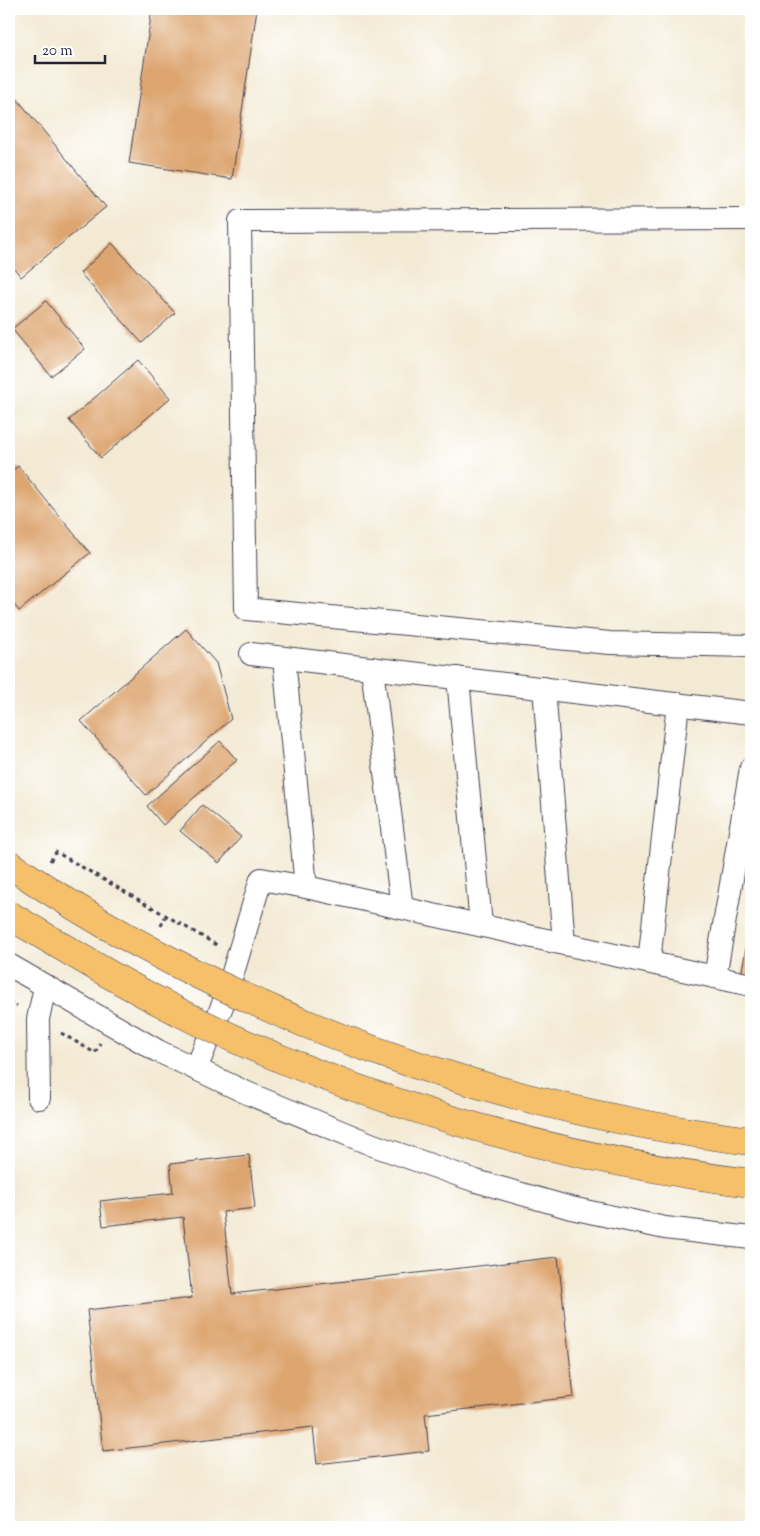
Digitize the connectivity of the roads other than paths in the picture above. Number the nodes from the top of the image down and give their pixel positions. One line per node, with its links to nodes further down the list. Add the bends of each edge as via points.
1 (751, 219): 2 (lane, via 240,220 246,609 610,643)
2 (751, 646)
3 (251, 654): 4 (lane)
4 (284, 658): 5 (lane); 12 (lane)
5 (372, 668): 6 (lane); 13 (lane)
6 (458, 678): 7 (lane); 15 (lane)
7 (544, 688): 8 (lane); 16 (lane)
8 (678, 704): 9 (lane); 17 (lane)
9 (751, 713)
10 (751, 768): 19 (lane)
11 (9, 864): 24 (highway, bridge, via 108,926 184,966 260,1004 370,1048 518,1095 594,1114)
12 (306, 887): 13 (lane); 22 (lane, via 261,879 225,999)
13 (402, 908): 15 (lane)
14 (9, 915): 25 (highway, bridge, via 87,962 243,1042 409,1107 497,1134 584,1154 695,1176)
15 (481, 925): 16 (lane)
16 (564, 944): 17 (lane)
17 (649, 962): 19 (lane)
18 (9, 965): 21 (lane)
19 (715, 977): 20 (lane)
20 (751, 985)
21 (45, 987): 22 (lane, via 109,1025); 23 (lane, via 38,1019)
22 (196, 1069): 26 (lane, via 372,1145 476,1181 570,1208 665,1228)
23 (39, 1098)
24 (751, 1141)
25 (751, 1183)
26 (751, 1238)

